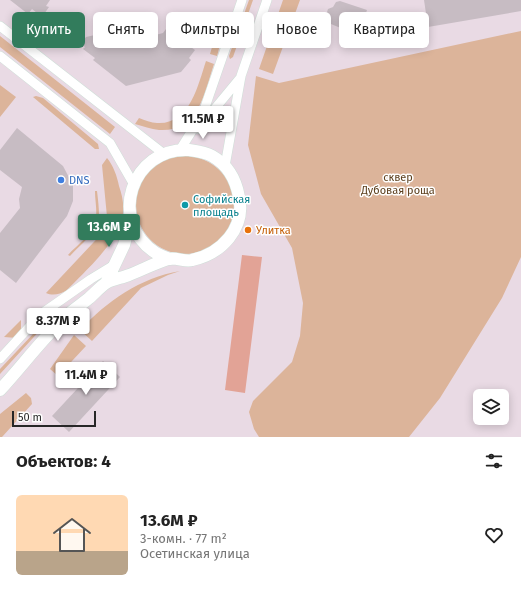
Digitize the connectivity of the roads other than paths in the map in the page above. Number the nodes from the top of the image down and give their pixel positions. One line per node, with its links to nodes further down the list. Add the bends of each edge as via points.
1 (242, 0): 6 (street, via 203,113)
2 (267, 0): 5 (street)
3 (0, 26): 7 (street)
4 (0, 56): 9 (street, via 110,143)
5 (242, 76): 6 (street); 8 (street)
6 (180, 150): 7 (street); 8 (street, via 196,150 212,156)
7 (164, 154): 9 (street, via 151,161 141,171)
8 (225, 166): 11 (street, via 236,184 241,204 237,224 227,242 210,255 191,261)
9 (134, 184): 10 (street, via 129,201)
10 (131, 218): 11 (street, via 136,232 145,244 156,253); 12 (street, via 124,245)
11 (170, 259): 13 (street)
12 (114, 265): 13 (street); 14 (street, via 41,314)
13 (106, 283): 15 (street, via 63,319)
14 (0, 359)
15 (0, 390)

